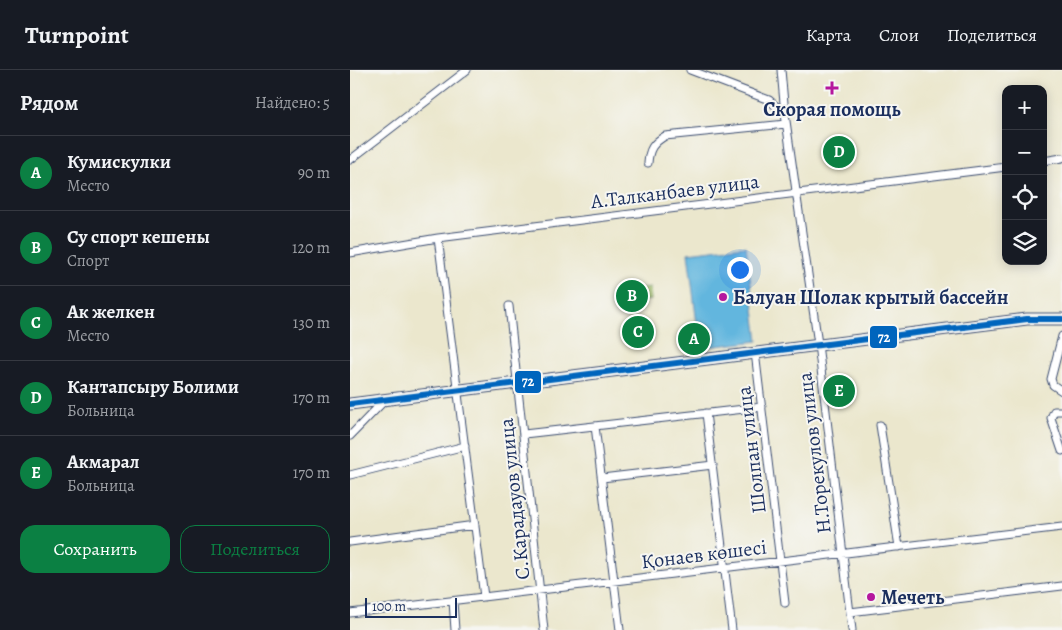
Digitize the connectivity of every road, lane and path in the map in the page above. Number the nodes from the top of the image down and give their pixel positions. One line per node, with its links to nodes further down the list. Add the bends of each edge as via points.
1 (467, 70): 7 (street)
2 (690, 70): 4 (street, via 769,100)
3 (782, 70): 4 (street, Н.Торекулов улица)
4 (785, 114): 5 (street, Н.Торекулов улица)
5 (786, 124): 9 (street, via 665,136 654,142); 11 (street, Н.Торекулов улица)
6 (1062, 158): 8 (street)
7 (350, 160)
8 (1047, 160)
9 (648, 163)
10 (1002, 168): 11 (street, А.Талканбаев улица)
11 (796, 192): 12 (street, А.Талканбаев улица); 17 (street, Н.Торекулов улица)
12 (438, 238): 13 (street, А.Талканбаев улица); 21 (street)
13 (350, 253)
14 (509, 306): 19 (street, С.Карадауов улица)
15 (1062, 319): 17 (main road, via 1027,319)
16 (1062, 336): 20 (street, via 1052,379 1053,385)
17 (818, 344): 18 (main road); 40 (street, Н.Торекулов улица)
18 (755, 352): 19 (main road); 24 (street, Шолпан улица)
19 (518, 384): 21 (main road); 29 (street, С.Карадауов улица)
20 (1062, 391)
21 (458, 392): 22 (main road); 31 (street)
22 (385, 400): 23 (main road); 30 (street)
23 (350, 404)
24 (762, 407): 26 (street); 41 (street, Шолпан улица)
25 (1062, 411): 32 (street, via 1054,411 1051,418)
26 (706, 413): 28 (street); 33 (street)
27 (880, 425): 39 (street)
28 (595, 426): 29 (street); 35 (street)
29 (524, 434): 45 (street, С.Карадауов улица)
30 (350, 436)
31 (465, 446): 34 (street); 36 (street)
32 (1062, 451)
33 (713, 465): 35 (street); 42 (street)
34 (350, 475)
35 (602, 478): 43 (street)
36 (475, 525): 38 (street); 46 (street)
37 (1062, 527): 39 (street, Қонаев көшесі)
38 (350, 542)
39 (899, 547): 40 (street, Қонаев көшесі)
40 (843, 554): 41 (street, Қонаев көшесі); 49 (street, Н.Торекулов улица)
41 (780, 561): 42 (street, Қонаев көшесі); 48 (street, Шолпан улица)
42 (725, 568): 43 (street, Қонаев көшесі); 54 (street)
43 (613, 581): 45 (street, Қонаев көшесі); 53 (street)
44 (1062, 586): 49 (street)
45 (540, 590): 46 (street, Қонаев көшесі); 52 (street, С.Карадауов улица)
46 (484, 597): 47 (street, Қонаев көшесі)
47 (453, 601): 50 (street, Қонаев көшесі); 51 (street)
48 (785, 603)
49 (850, 612): 55 (street, Н.Торекулов улица)
50 (350, 613)
51 (455, 630)
52 (544, 630)
53 (620, 630)
54 (732, 630)
55 (852, 630)

